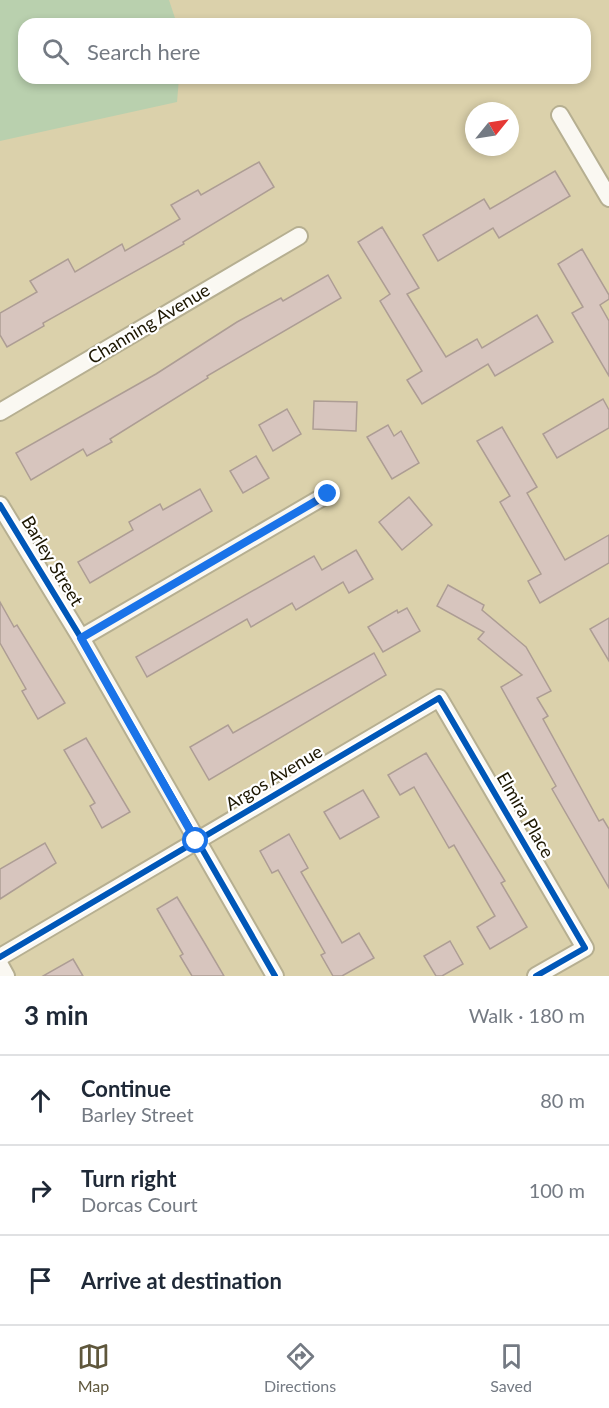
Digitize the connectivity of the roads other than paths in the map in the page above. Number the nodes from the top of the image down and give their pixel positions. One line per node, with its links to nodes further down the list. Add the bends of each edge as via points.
1 (560, 115): 2 (street)
2 (609, 198)
3 (298, 236): 4 (street, Channing Avenue)
4 (0, 412)
5 (328, 494): 7 (street)
6 (0, 505): 7 (street, Barley Street)
7 (81, 638): 9 (street, Barley Street)
8 (439, 698): 9 (street, Argos Avenue); 14 (street, Elmira Place, via 585,948)
9 (196, 841): 10 (street, Argos Avenue); 13 (street, Barley Street)
10 (0, 957)
11 (0, 965): 12 (street)
12 (6, 976)
13 (275, 976)
14 (536, 976)

